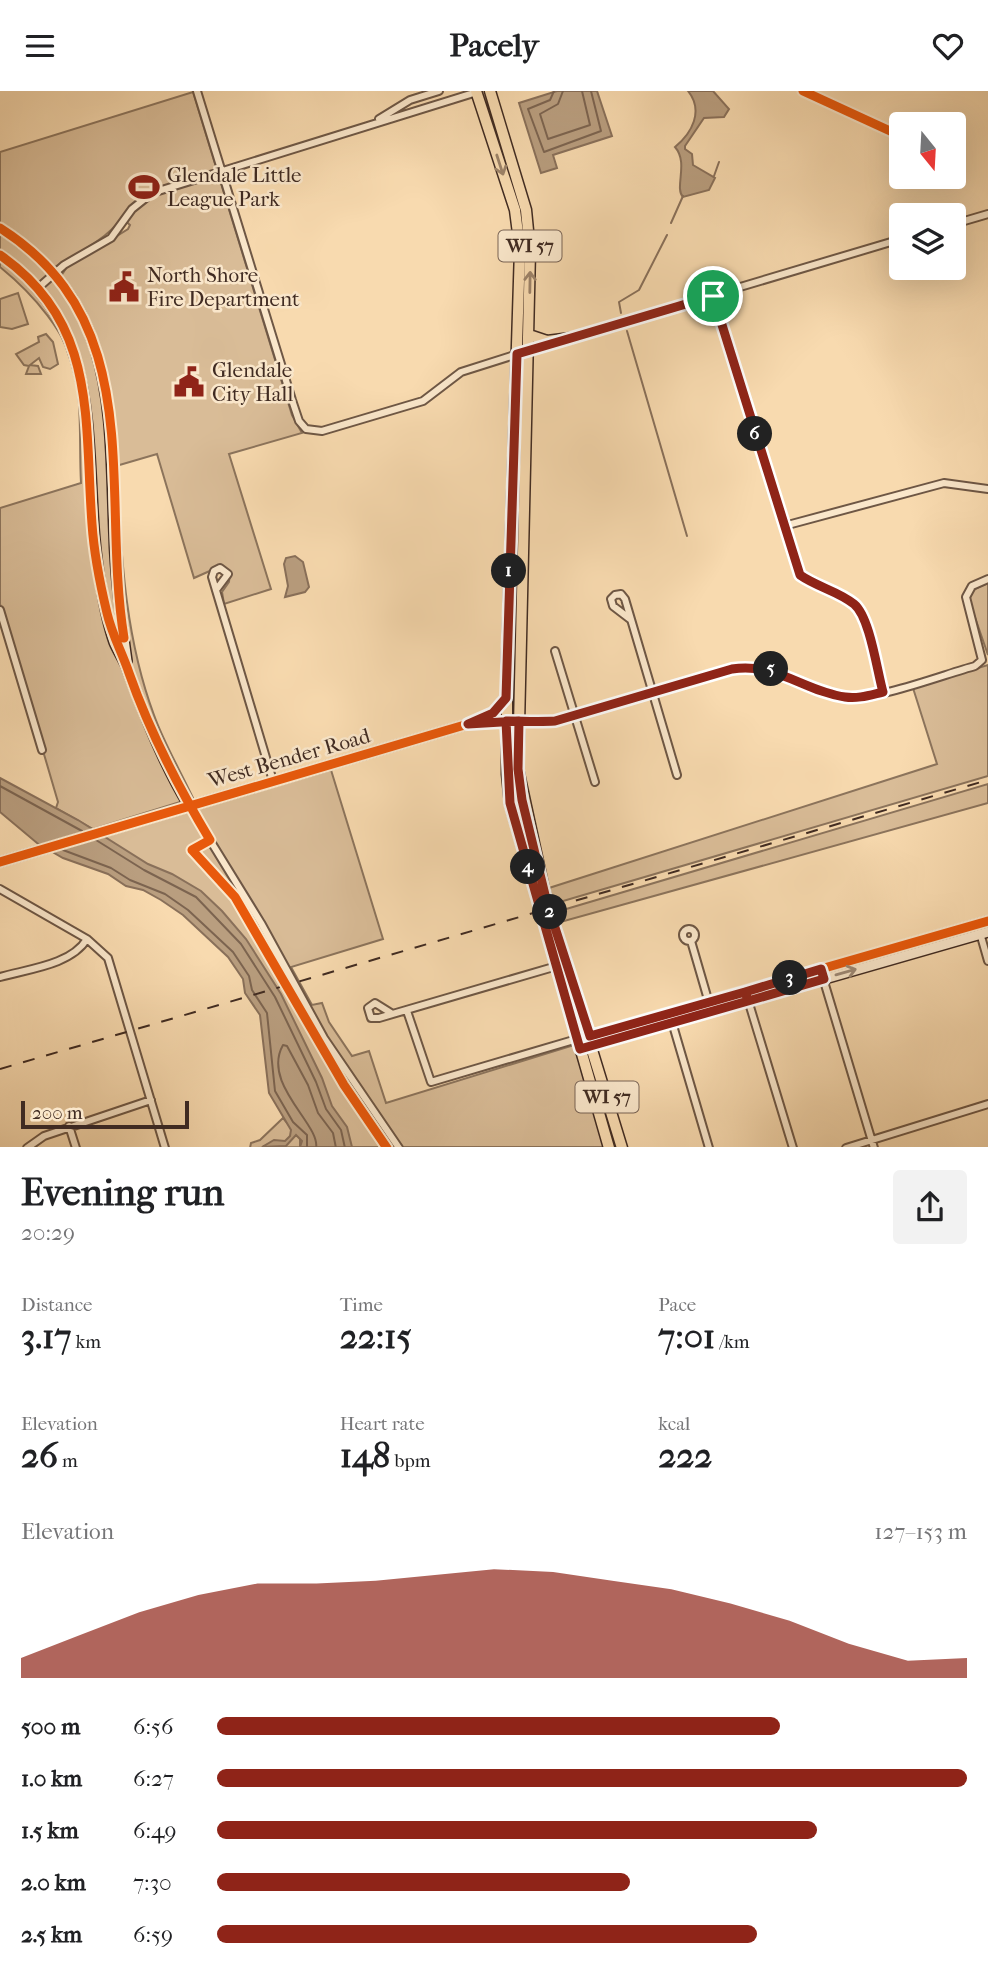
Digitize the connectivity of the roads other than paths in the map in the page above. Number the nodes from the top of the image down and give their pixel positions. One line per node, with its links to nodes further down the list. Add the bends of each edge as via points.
1 (197, 91): 6 (street)
2 (439, 91): 5 (street, via 410,100)
3 (477, 91): 5 (street); 18 (main road, WI 57, one-way to 18, via 514,210 520,249)
4 (490, 91): 15 (main road, WI 57, one-way to 4, via 526,209)
5 (375, 122): 6 (street, via 353,133)
6 (223, 172): 12 (street, via 141,199 111,238); 18 (street, via 292,400 306,429 322,431 423,401 461,372)
7 (988, 214): 8 (street)
8 (966, 220)
9 (0, 229): 12 (street)
10 (889, 243): 14 (street)
11 (0, 255): 13 (street)
12 (54, 273): 13 (street); 30 (street, via 87,323 106,385 116,583)
13 (37, 288): 30 (street, via 68,334 83,382 97,561 114,643)
14 (713, 296): 16 (street); 24 (street)
15 (529, 335): 16 (main road, via 547,341); 17 (main road, WI 57)
16 (571, 338): 17 (street)
17 (529, 350): 18 (street); 20 (main road, WI 57)
18 (517, 354): 19 (main road, WI 57)
19 (514, 409): 20 (main road); 21 (main road, WI 57)
20 (527, 410): 22 (main road, WI 57)
21 (513, 421): 22 (main road); 33 (main road, WI 57)
22 (527, 422): 36 (main road, WI 57)
23 (988, 489): 24 (street, via 944,483)
24 (784, 526): 32 (street, via 800,575 855,604 863,617)
25 (988, 579): 32 (street, West Bender Road, via 972,586 965,597 980,664)
26 (216, 590): 40 (street)
27 (0, 610): 38 (street)
28 (630, 619): 31 (street)
29 (555, 651): 34 (street)
30 (128, 670): 42 (street, via 153,737)
31 (652, 692): 32 (street, West Bender Road, via 751,667 772,670 837,695); 34 (street, West Bender Road); 39 (street)
32 (883, 692)
33 (506, 698): 35 (main road, WI 57); 37 (street, via 493,713)
34 (575, 716): 36 (street, West Bender Road); 41 (street)
35 (506, 721): 36 (street, West Bender Road); 37 (street, West Bender Road); 51 (main road, WI 57, via 510,803)
36 (519, 721): 50 (main road, WI 57, via 522,800)
37 (468, 724): 40 (street, West Bender Road)
38 (42, 750)
39 (677, 775)
40 (273, 781): 42 (street, West Bender Road)
41 (595, 782)
42 (189, 806): 43 (street, West Bender Road); 68 (street, via 324,1038)
43 (0, 862)
44 (0, 889): 47 (street)
45 (988, 921): 46 (street)
46 (982, 930): 49 (street); 52 (street)
47 (87, 939): 53 (street, via 69,957); 61 (street, via 108,958)
48 (691, 941): 55 (street)
49 (988, 961)
50 (567, 963): 51 (street); 59 (main road, WI 57)
51 (556, 966): 56 (street); 60 (main road, WI 57)
52 (822, 974): 54 (street); 64 (street)
53 (0, 977)
54 (746, 996): 55 (street); 72 (street)
55 (710, 1006): 58 (street)
56 (407, 1010): 57 (street); 60 (street, via 429,1080 434,1082)
57 (391, 1013)
58 (671, 1018): 59 (street); 71 (street)
59 (591, 1041): 60 (street); 70 (main road, WI 57)
60 (579, 1044): 69 (main road, WI 57)
61 (151, 1100): 63 (street); 67 (street)
62 (988, 1104): 64 (street)
63 (69, 1126): 65 (street); 66 (street)
64 (873, 1144): 73 (street)
65 (27, 1147)
66 (76, 1147)
67 (166, 1147)
68 (399, 1147)
69 (609, 1147)
70 (622, 1147)
71 (709, 1147)
72 (793, 1147)
73 (846, 1147)

